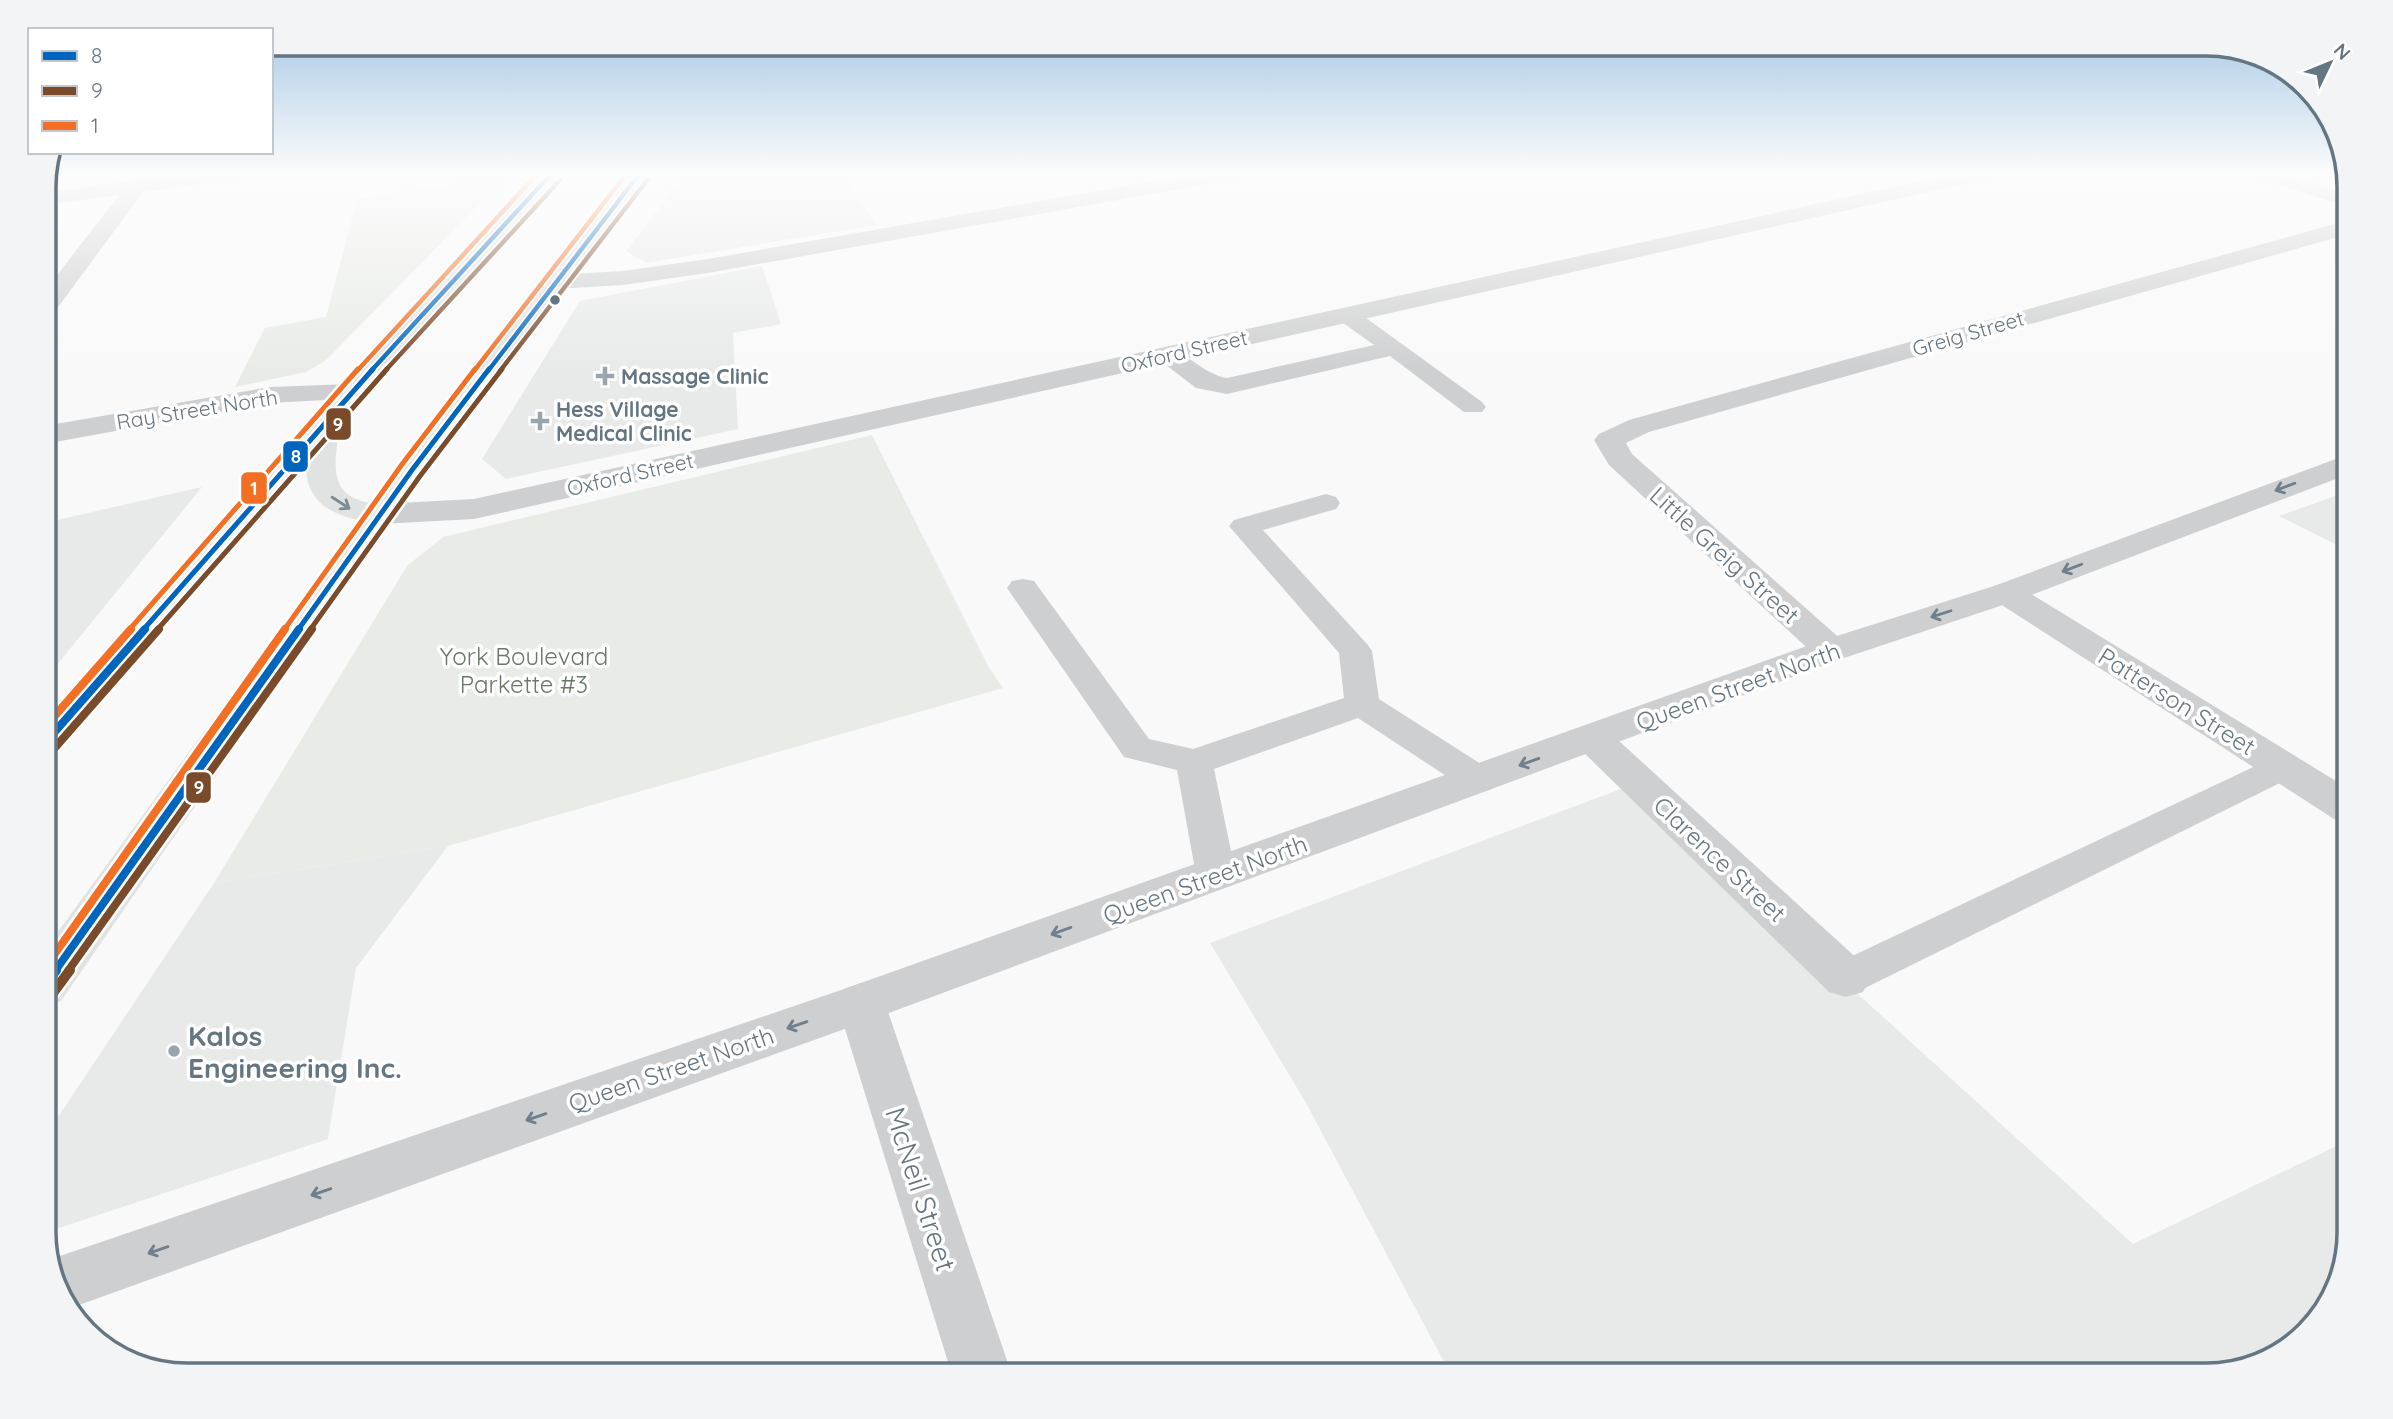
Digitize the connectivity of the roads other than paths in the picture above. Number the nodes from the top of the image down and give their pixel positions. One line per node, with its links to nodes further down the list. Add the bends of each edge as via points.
1 (97, 239): 8 (street)
2 (492, 239): 12 (main road)
3 (588, 239): 7 (main road)
4 (860, 239): 7 (street, via 623,278)
5 (1688, 239): 9 (street, Oxford Street)
6 (2305, 239): 16 (street, Greig Street, via 1639,426 1609,440)
7 (555, 282): 19 (main road)
8 (56, 293)
9 (1348, 315): 10 (lane); 11 (street, Oxford Street)
10 (1394, 348): 11 (lane, via 1227,386 1205,383); 13 (lane)
11 (1165, 355): 19 (street, Oxford Street, via 474,509)
12 (352, 392): 14 (main road); 15 (street, Ray Street North, via 270,395)
13 (1474, 407)
14 (326, 424): 19 (main road, one-way to 19, via 318,477 323,489 355,511); 24 (main road)
15 (56, 433)
16 (1620, 459): 22 (street, Little Greig Street)
17 (2337, 468): 21 (street, Queen Street North, one-way to 21)
18 (1326, 503): 23 (lane, via 1244,526 1355,651)
19 (380, 514): 31 (main road)
20 (1023, 588): 26 (lane, via 1137,748)
21 (2006, 593): 22 (street, Queen Street North, one-way to 22); 27 (street, Patterson Street)
22 (1831, 650): 25 (street, Queen Street North)
23 (1362, 704): 26 (lane); 28 (lane)
24 (56, 730)
25 (1593, 739): 28 (street, Queen Street North, one-way to 28); 32 (street, Clarence Street)
26 (1194, 762): 30 (lane)
27 (2281, 767): 29 (street, Patterson Street); 32 (lane)
28 (1479, 780): 30 (street, Queen Street North)
29 (2337, 801)
30 (1216, 875): 33 (street, Queen Street North, one-way to 33)
31 (56, 971)
32 (1846, 978)
33 (861, 1003): 34 (street, Queen Street North, one-way to 34); 35 (street, McNeil Street)
34 (66, 1282)
35 (978, 1363)

